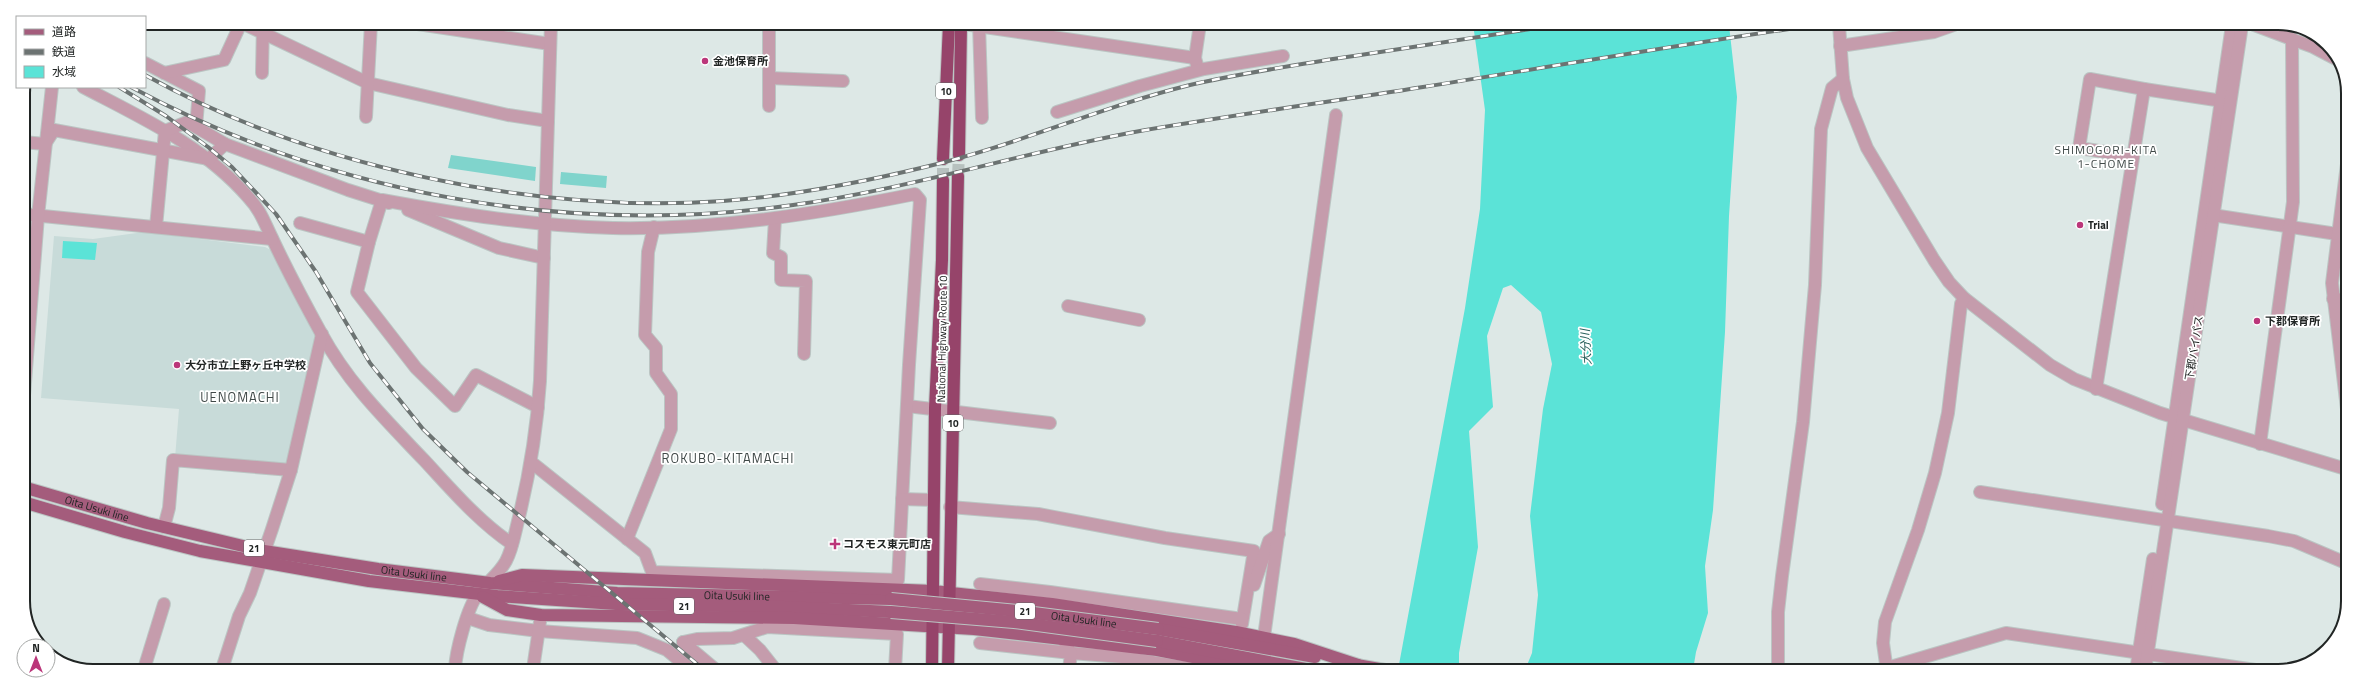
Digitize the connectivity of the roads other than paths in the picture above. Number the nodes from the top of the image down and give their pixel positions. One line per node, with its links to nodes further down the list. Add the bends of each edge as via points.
1 (238, 30): 26 (street, via 224,60)
2 (263, 30): 27 (street)
3 (265, 30): 31 (street)
4 (371, 30): 31 (street)
5 (457, 30): 19 (street)
6 (551, 30): 19 (street)
7 (769, 30): 28 (street)
8 (949, 30): 51 (highway, 10)
9 (961, 30): 48 (highway, 10)
10 (979, 30): 40 (street)
11 (1012, 30): 23 (street)
12 (1199, 30): 23 (street)
13 (1839, 30): 20 (street)
14 (1943, 30): 20 (street)
15 (2232, 30): 35 (street, 下郡バイパス)
16 (2241, 30): 35 (street, 下郡バイパス)
17 (2268, 30): 18 (street)
18 (2292, 39): 21 (street); 62 (street, via 2293,185)
19 (550, 44): 41 (street)
20 (1840, 46): 29 (street)
21 (2327, 54)
22 (1284, 56): 25 (street)
23 (1195, 58): 25 (street)
24 (146, 64): 26 (street)
25 (1198, 70): 37 (street)
26 (164, 73): 42 (street, via 199,91)
27 (262, 73)
28 (769, 78): 30 (street); 36 (street)
29 (1843, 79): 70 (street, via 1847,98 1867,148 1945,277); 138 (street, via 1832,88 1821,129 1814,300 1803,422 1778,612)
30 (843, 81)
31 (368, 83): 39 (street); 41 (street, via 508,115)
32 (52, 88): 45 (street)
33 (85, 88): 43 (street)
34 (2144, 89): 35 (street); 49 (street); 49 (street, via 2090,79 2079,148)
35 (2227, 102): 57 (street, 下郡バイパス)
36 (769, 106)
37 (1057, 112)
38 (1336, 115): 97 (street)
39 (366, 117)
40 (982, 118)
41 (548, 121): 61 (street)
42 (196, 127): 43 (street, via 187,122); 46 (street)
43 (166, 131): 47 (street); 50 (street)
44 (30, 143): 45 (street)
45 (45, 144): 47 (street, via 54,130); 58 (street)
46 (225, 144): 50 (street); 54 (street, via 348,190)
47 (164, 150): 50 (street); 63 (street)
48 (959, 155)
49 (2132, 156): 78 (street)
50 (210, 159): 66 (street, via 261,212)
51 (943, 159)
52 (958, 176): 82 (highway, National Highway Route 10 / 10)
53 (943, 180): 81 (highway, National Highway Route 10 / 10)
54 (382, 200): 61 (street); 67 (street); 68 (street, via 499,248)
55 (2341, 206): 65 (street)
56 (30, 215): 58 (street)
57 (2209, 215): 62 (street); 83 (street, 下郡バイパス)
58 (38, 216): 63 (street); 69 (street)
59 (775, 218): 64 (street); 76 (street, via 773,253 781,257 782,280 806,281); 79 (street, via 819,213 915,194 920,200)
60 (300, 223): 67 (street)
61 (544, 225): 64 (street); 68 (street)
62 (2290, 226): 65 (street); 85 (street)
63 (156, 227): 66 (street)
64 (654, 227): 98 (street, via 648,252 646,335 656,348 656,373 671,394 671,429)
65 (2337, 234): 71 (street, via 2332,271)
66 (272, 239): 75 (street)
67 (369, 242): 80 (street, via 357,292 433,386 455,406 476,375)
68 (544, 258): 80 (street)
69 (30, 274)
70 (1964, 298): 78 (street, via 2050,365); 139 (street, via 1961,304 1948,413 1935,473 1918,530 1885,622 1883,644)
71 (2333, 299): 72 (street); 77 (street)
72 (2341, 300)
73 (1068, 306): 74 (street)
74 (1139, 320)
75 (322, 334): 88 (street); 99 (street, via 355,385 379,415 493,531)
76 (804, 354)
77 (2341, 364)
78 (2096, 389): 83 (street)
79 (907, 406): 81 (street); 91 (street)
80 (538, 407): 86 (street)
81 (935, 408): 82 (street); 92 (highway, National Highway Route 10 / 10)
82 (953, 410): 84 (street); 94 (highway, National Highway Route 10 / 10)
83 (2178, 418): 85 (street); 95 (street, 下郡バイパス)
84 (1050, 422)
85 (2260, 444): 87 (street)
86 (531, 462): 98 (street); 99 (street)
87 (2341, 468)
88 (291, 470): 96 (street, via 173,460 169,508); 100 (street)
89 (30, 489): 96 (main road, Oita Usuki line / 21)
90 (1980, 492): 95 (street)
91 (902, 499): 92 (street); 102 (street, via 898,580)
92 (934, 500): 105 (highway, National Highway Route 10 / 10)
93 (30, 504): 100 (main road, Oita Usuki line / 21, via 200,551)
94 (950, 507): 106 (highway, National Highway Route 10 / 10); 108 (street, via 1038,514 1165,538 1254,551)
95 (2163, 520): 101 (street, via 2294,541); 121 (street, 下郡バイパス)
96 (164, 527): 100 (main road, Oita Usuki line / 21)
97 (1279, 534): 108 (street, via 1269,541 1253,586); 119 (street)
98 (627, 538): 102 (street, via 645,553 652,572)
99 (512, 544): 103 (street, via 506,562)
100 (262, 556): 103 (main road, Oita Usuki line / 21); 107 (main road, Oita Usuki line / 21, via 369,582); 124 (street, via 239,616)
101 (2341, 561)
102 (704, 578): 103 (main road, via 522,575); 105 (main road)
103 (490, 583): 107 (street); 117 (main road, Oita Usuki line / 21, bridge, via 617,593 891,599 1018,611)
104 (980, 584): 109 (street)
105 (933, 591): 106 (main road); 113 (highway, National Highway Route 10 / 10)
106 (950, 593): 109 (main road); 114 (highway, National Highway Route 10 / 10)
107 (478, 594): 111 (main road, via 507,610); 112 (street); 117 (main road, Oita Usuki line / 21, bridge, via 616,604 891,612)
108 (1246, 597): 109 (street, via 1242,622)
109 (1054, 598): 119 (main road)
110 (164, 604): 123 (street)
111 (541, 615): 113 (main road, via 794,618); 115 (street)
112 (468, 618): 115 (street, via 489,625); 125 (street, via 456,654)
113 (933, 626): 114 (main road); 131 (highway, National Highway Route 10 / 10)
114 (949, 627): 118 (main road); 132 (highway, National Highway Route 10 / 10)
115 (539, 631): 126 (street); 127 (street, via 637,638 668,650)
116 (744, 635): 128 (street, via 683,642); 129 (street); 130 (street, via 768,627 897,634)
117 (1157, 635): 119 (main road, Oita Usuki line / 21); 136 (main road, Oita Usuki line / 21)
118 (1062, 638): 122 (street); 135 (main road)
119 (1269, 642): 137 (main road)
120 (980, 643): 122 (street)
121 (2143, 652): 140 (street, via 2006,633); 141 (street, 下郡バイパス); 142 (street, 下郡バイパス); 143 (street)
122 (1071, 653): 133 (street); 134 (street)
123 (146, 664)
124 (228, 664)
125 (455, 664)
126 (534, 664)
127 (684, 664)
128 (709, 664)
129 (771, 664)
130 (895, 664)
131 (932, 664)
132 (948, 664)
133 (1070, 664)
134 (1161, 664)
135 (1239, 664)
136 (1250, 664)
137 (1354, 664)
138 (1778, 664)
139 (1886, 664)
140 (1904, 664)
141 (2139, 664)
142 (2144, 664)
143 (2218, 664)

